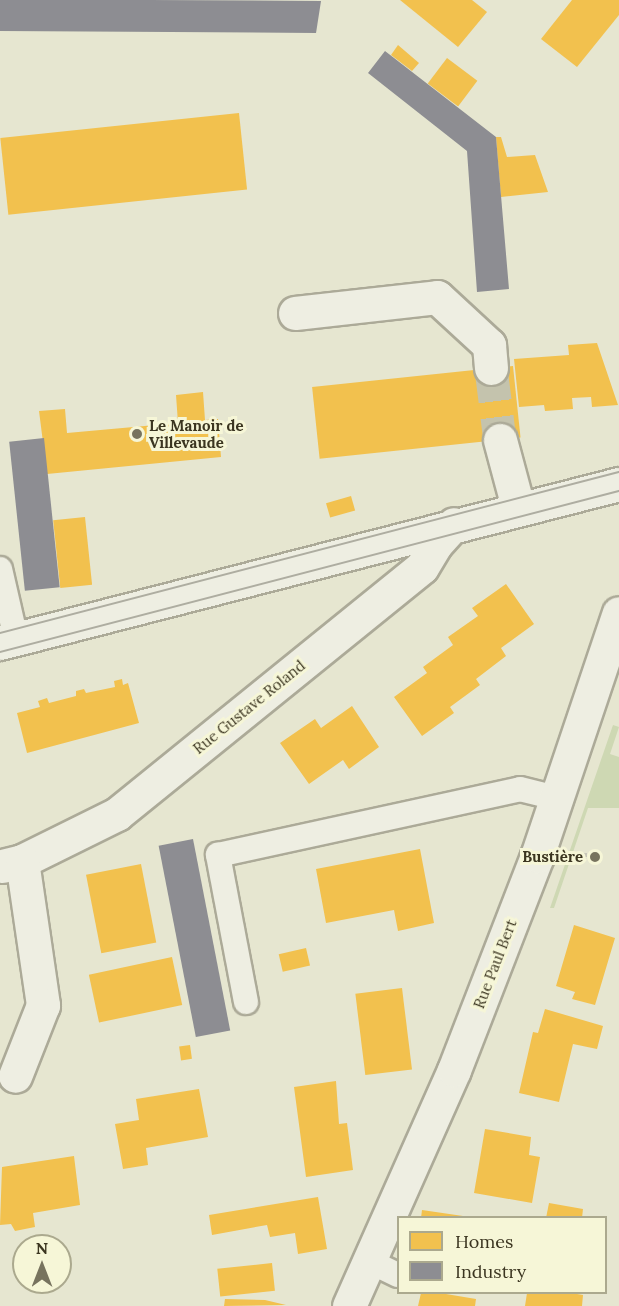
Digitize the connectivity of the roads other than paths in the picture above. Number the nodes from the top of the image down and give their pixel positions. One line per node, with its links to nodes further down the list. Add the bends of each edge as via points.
1 (295, 313): 2 (street, via 437,297 489,345)
2 (491, 368)
3 (500, 440): 5 (street)
4 (619, 484): 5 (street)
5 (518, 507): 6 (street)
6 (454, 524): 9 (street); 11 (street, Rue Gustave Roland, via 422,567 117,814)
7 (0, 569): 9 (lane)
8 (619, 613): 10 (street, Rue Paul Bert)
9 (8, 641)
10 (557, 798): 12 (lane, via 520,789 218,855); 14 (street, Rue Paul Bert, via 454,1070)
11 (11, 864): 13 (street, via 43,1005)
12 (246, 1002)
13 (15, 1076)
14 (369, 1261): 15 (lane); 16 (street, Rue Paul Bert)
15 (397, 1274)
16 (349, 1306)

